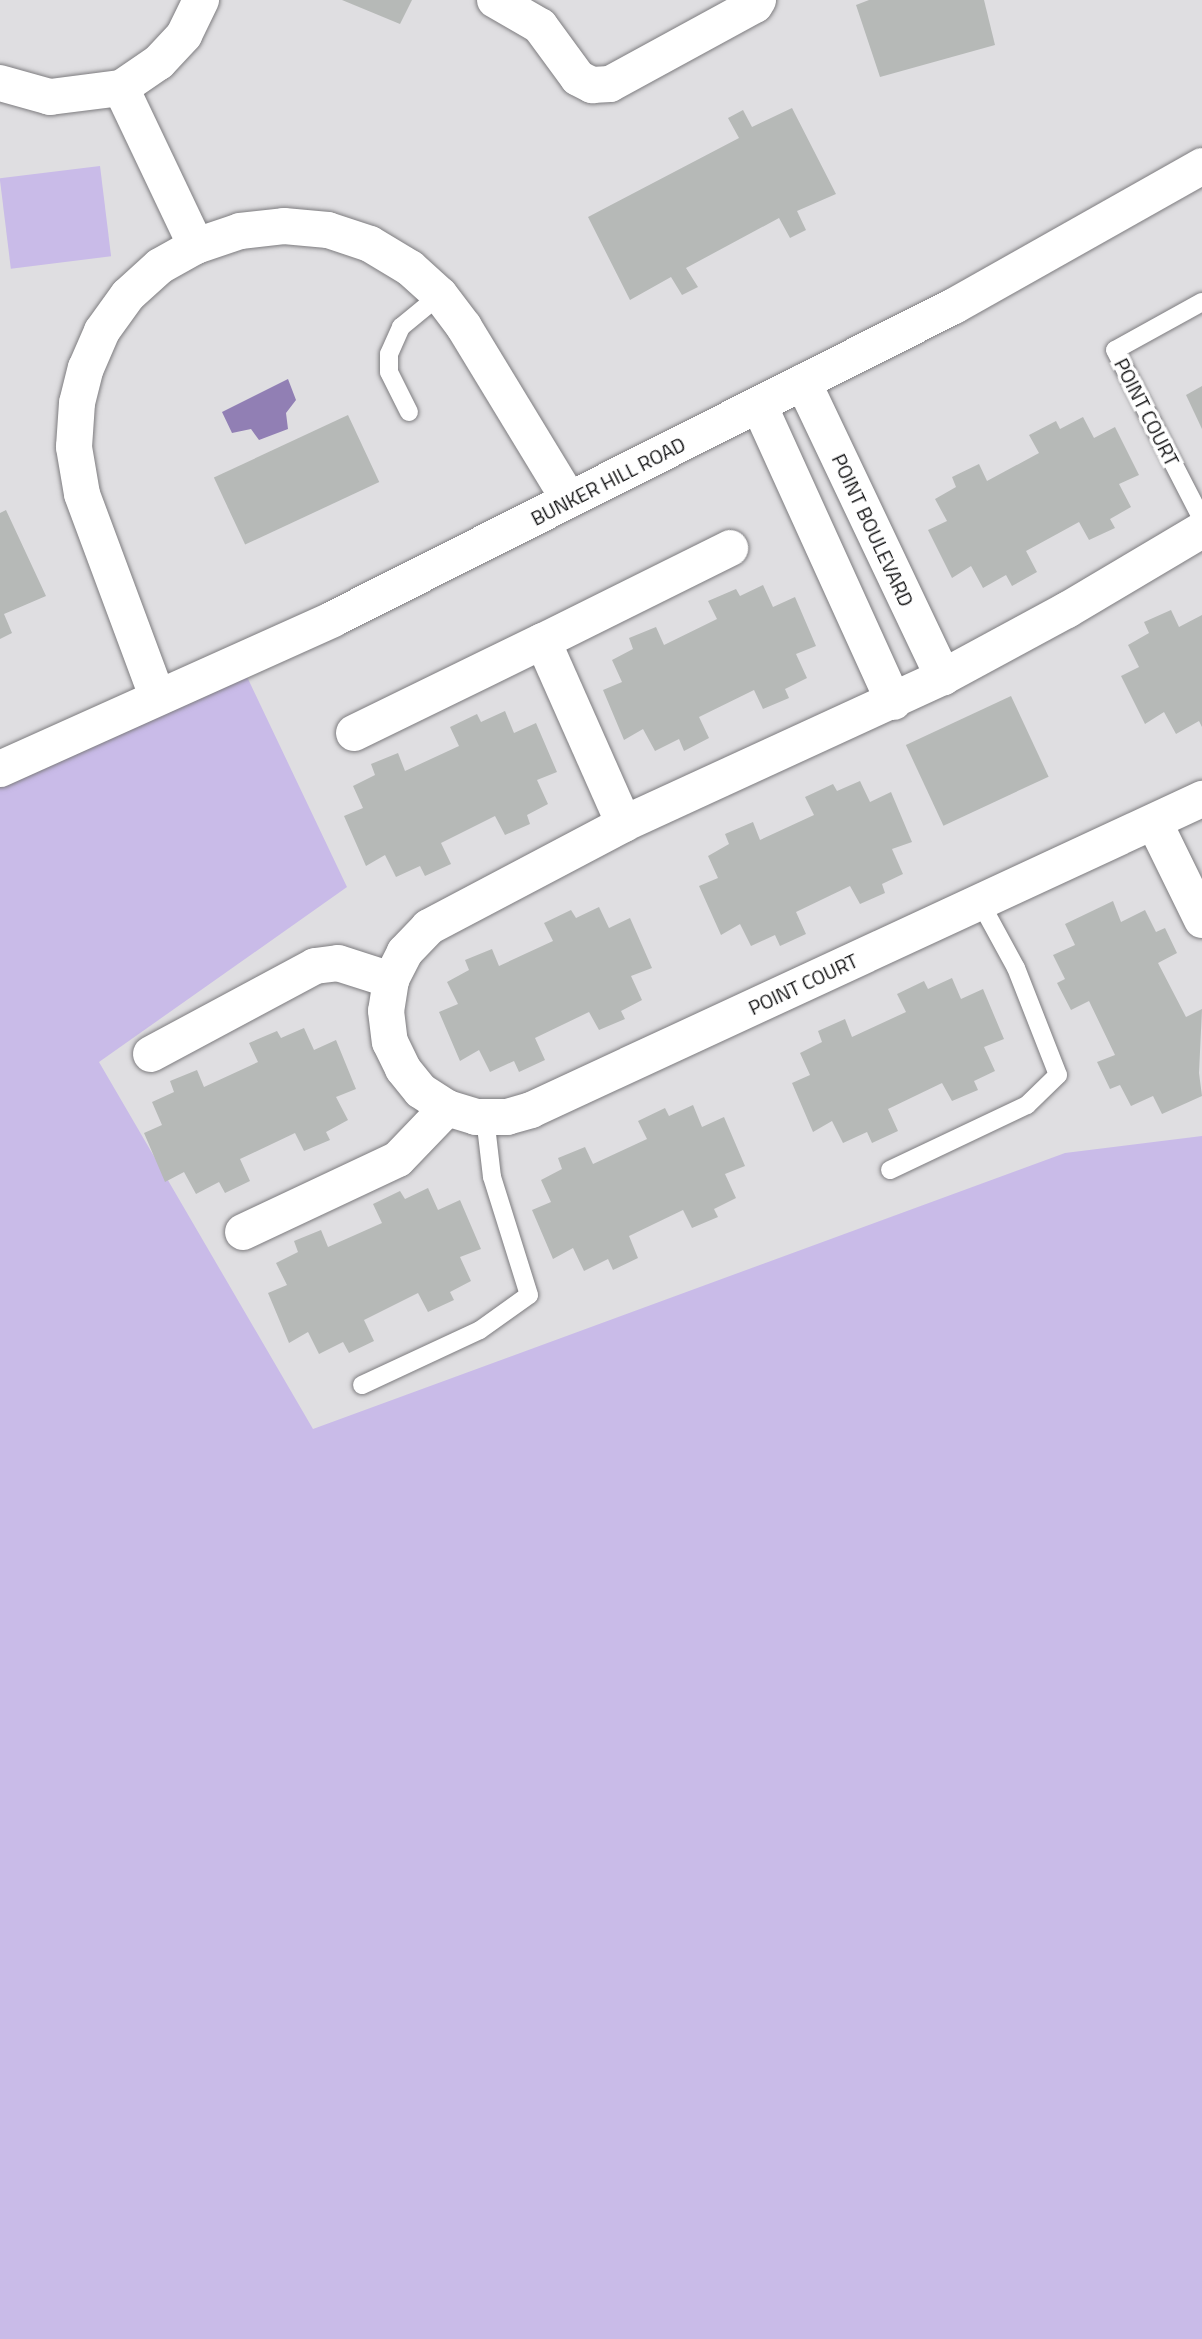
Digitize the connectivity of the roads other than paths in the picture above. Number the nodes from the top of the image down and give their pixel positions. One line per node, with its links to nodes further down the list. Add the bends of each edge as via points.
1 (201, 0): 5 (street, via 184,35 159,62)
2 (495, 0): 3 (street, via 540,26 578,78 592,85 610,84)
3 (758, 0)
4 (0, 83): 5 (street, via 50,97)
5 (121, 88): 7 (street)
6 (1202, 166): 10 (street, BUNKER HILL ROAD, via 954,306)
7 (196, 246): 8 (street, via 240,231 284,226 328,230 370,244 410,268); 19 (street, via 160,266 128,295 102,331 77,403 74,447 82,494)
8 (440, 295): 12 (lane, via 401,327 389,354 389,372); 13 (street)
9 (1202, 302): 14 (lane, POINT COURT, via 1115,350)
10 (803, 382): 11 (street, BUNKER HILL ROAD); 18 (street, POINT BOULEVARD)
11 (759, 405): 13 (street, BUNKER HILL ROAD); 20 (street)
12 (409, 412)
13 (569, 500): 19 (street, BUNKER HILL ROAD, via 333,619)
14 (1202, 519)
15 (1202, 530): 18 (street, POINT COURT)
16 (730, 548): 17 (street)
17 (543, 641): 21 (street); 25 (street)
18 (943, 677): 20 (street, POINT COURT)
19 (157, 696): 22 (street, BUNKER HILL ROAD)
20 (894, 702): 25 (street, POINT COURT)
21 (354, 733)
22 (0, 769)
23 (1202, 799): 24 (street, POINT COURT)
24 (1154, 822): 26 (street, POINT COURT); 27 (street)
25 (624, 824): 28 (street, POINT COURT, via 429,927 405,952)
26 (980, 902): 31 (street, POINT COURT, via 531,1110); 32 (lane, via 1016,968 1058,1075 1027,1105)
27 (1202, 920)
28 (391, 980): 29 (street, via 338,963 315,966); 30 (street, POINT COURT, via 386,1011 390,1042 421,1091)
29 (151, 1054)
30 (447, 1108): 31 (street, POINT COURT); 33 (street, via 398,1159)
31 (485, 1117): 34 (lane, via 492,1177 529,1295 480,1330)
32 (890, 1170)
33 (243, 1232)
34 (362, 1385)

